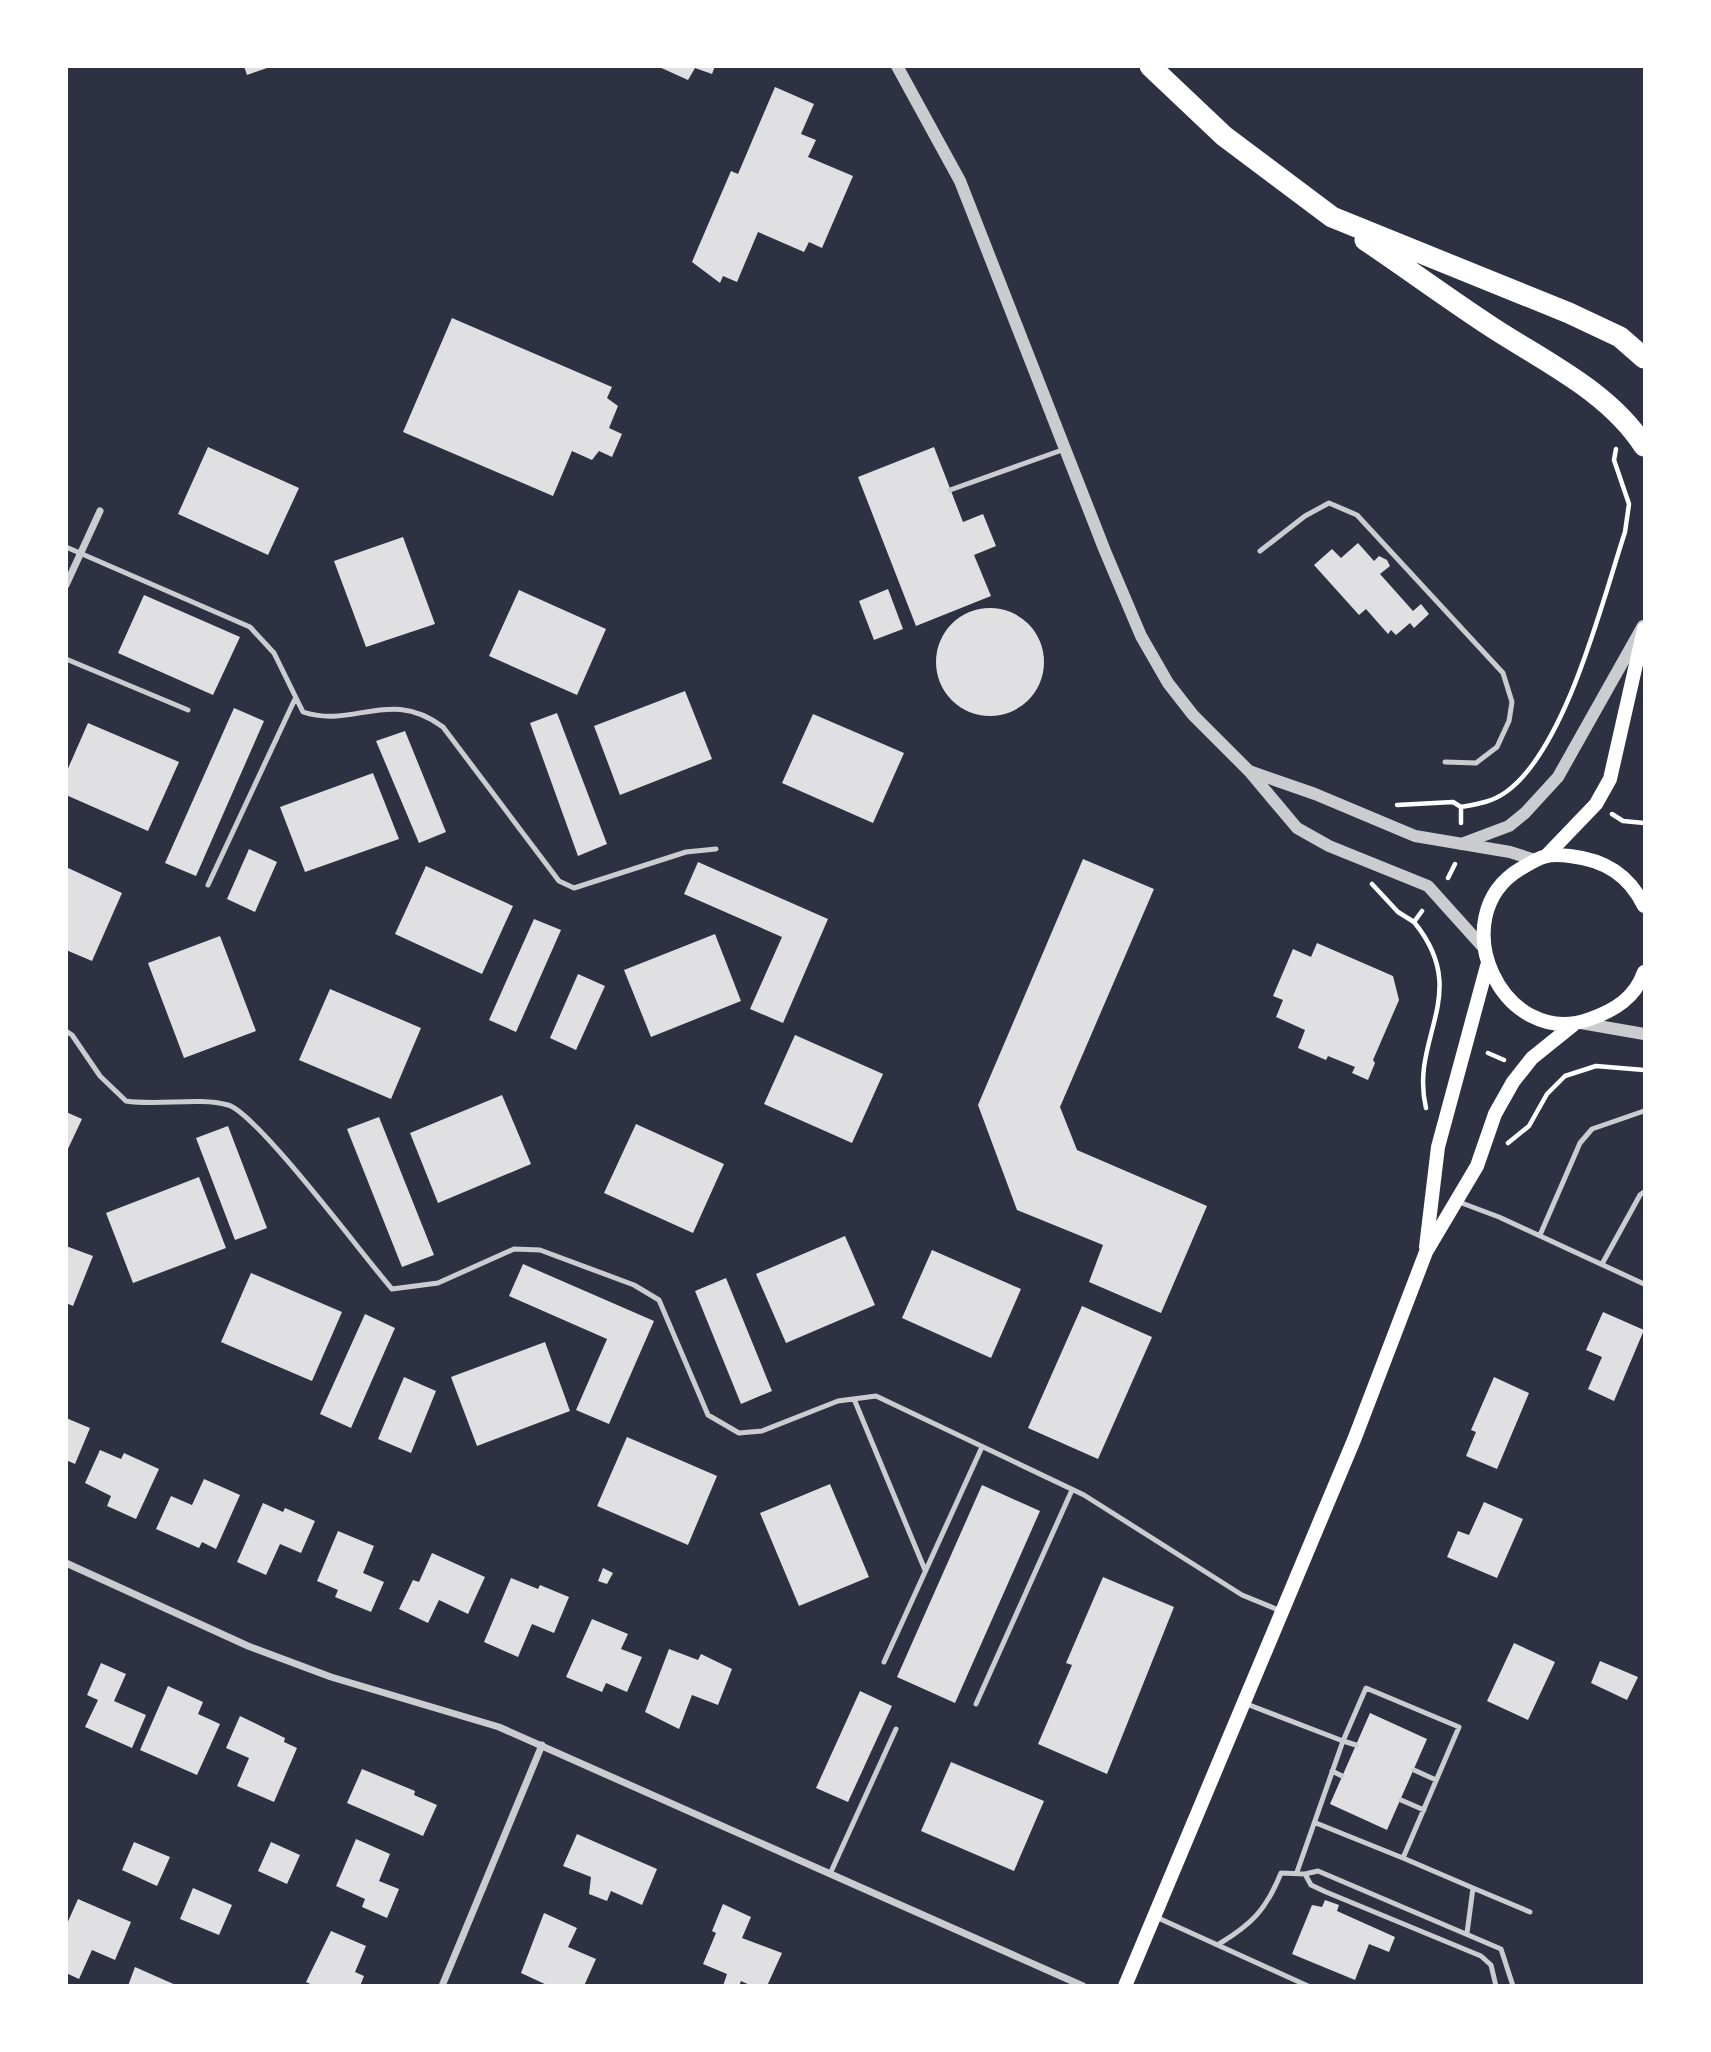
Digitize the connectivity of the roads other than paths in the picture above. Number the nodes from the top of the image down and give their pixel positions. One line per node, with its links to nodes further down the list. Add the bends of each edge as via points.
1 (897, 66): 6 (street, via 960,181)
2 (1150, 66): 3 (highway, via 1224,136)
3 (1332, 217): 4 (highway, via 1569,313 1620,337); 5 (highway, via 1492,328 1562,370 1623,418)
4 (1644, 358)
5 (1644, 446)
6 (1065, 449): 7 (lane); 19 (street, via 1158,667 1193,715)
7 (950, 490)
8 (100, 511): 11 (street)
9 (66, 547): 11 (lane)
10 (1260, 551): 18 (lane, via 1328,503 1357,515 1503,673 1513,702 1497,747 1476,763)
11 (81, 552): 12 (street); 16 (lane, via 250,627 274,653)
12 (66, 585)
13 (1644, 623): 20 (street, via 1558,777 1509,826)
14 (1644, 629): 22 (main road, via 1610,779 1596,804)
15 (66, 659): 17 (lane)
16 (295, 699): 21 (lane, via 303,712 321,718 390,708 424,713 443,727 559,881 574,888 687,852); 23 (lane)
17 (188, 710)
18 (1445, 762)
19 (1249, 771): 20 (street, via 1415,836); 25 (street, via 1297,828 1427,887)
20 (1458, 845): 22 (street)
21 (716, 849)
22 (1542, 857): 24 (main road, via 1584,857 1613,867 1635,888); 25 (main road, via 1512,874 1495,894 1484,919)
23 (208, 885)
24 (1644, 906)
25 (1482, 946): 26 (main road)
26 (1487, 966): 28 (main road, via 1506,999 1518,1009 1549,1022); 35 (main road, via 1438,1147)
27 (1644, 972): 28 (main road, via 1622,1004)
28 (1577, 1024): 30 (street); 33 (main road, via 1532,1058 1513,1083)
29 (66, 1031): 38 (lane, via 126,1101 230,1105 256,1126 392,1289 438,1283 514,1249 540,1250 634,1285 659,1300 708,1415 739,1433 762,1431 838,1401)
30 (1644, 1034)
31 (1644, 1111): 34 (lane, via 1592,1129 1580,1143)
32 (1644, 1192): 36 (lane)
33 (1456, 1200): 34 (lane); 35 (main road)
34 (1540, 1235): 36 (lane)
35 (1426, 1252): 43 (main road, via 1354,1440)
36 (1602, 1264): 37 (lane)
37 (1644, 1284)
38 (855, 1399): 39 (lane, via 876,1396); 42 (lane)
39 (982, 1447): 40 (lane); 42 (lane)
40 (1072, 1490): 43 (lane, via 1242,1595); 46 (lane)
41 (66, 1563): 49 (street, via 331,1677 499,1727)
42 (925, 1570): 44 (lane)
43 (1281, 1611): 45 (main road)
44 (884, 1662)
45 (1243, 1702): 48 (lane); 64 (main road)
46 (976, 1704)
47 (896, 1730): 60 (lane)
48 (1343, 1741): 50 (lane); 52 (lane); 54 (lane, via 1366,1688 1459,1727)
49 (542, 1745): 60 (street); 67 (street)
50 (1356, 1745)
51 (1414, 1770): 54 (lane)
52 (1332, 1771): 53 (lane); 57 (lane)
53 (1342, 1776)
54 (1436, 1780): 56 (lane)
55 (1401, 1800): 56 (lane)
56 (1424, 1810): 58 (lane)
57 (1316, 1823): 58 (lane); 59 (lane)
58 (1403, 1858): 62 (lane)
59 (1297, 1872): 61 (lane); 66 (lane, via 1281,1873 1249,1926)
60 (830, 1874): 68 (street)
61 (1306, 1874): 65 (lane, via 1318,1871); 71 (lane, via 1311,1885 1481,1956 1491,1965)
62 (1473, 1888): 63 (lane); 65 (lane)
63 (1530, 1912)
64 (1153, 1916): 66 (lane); 69 (main road)
65 (1467, 1933): 72 (lane, via 1501,1949)
66 (1219, 1944): 70 (lane)
67 (442, 1986)
68 (1083, 1986)
69 (1125, 1986)
70 (1308, 1986)
71 (1496, 1986)
72 (1513, 1986)

